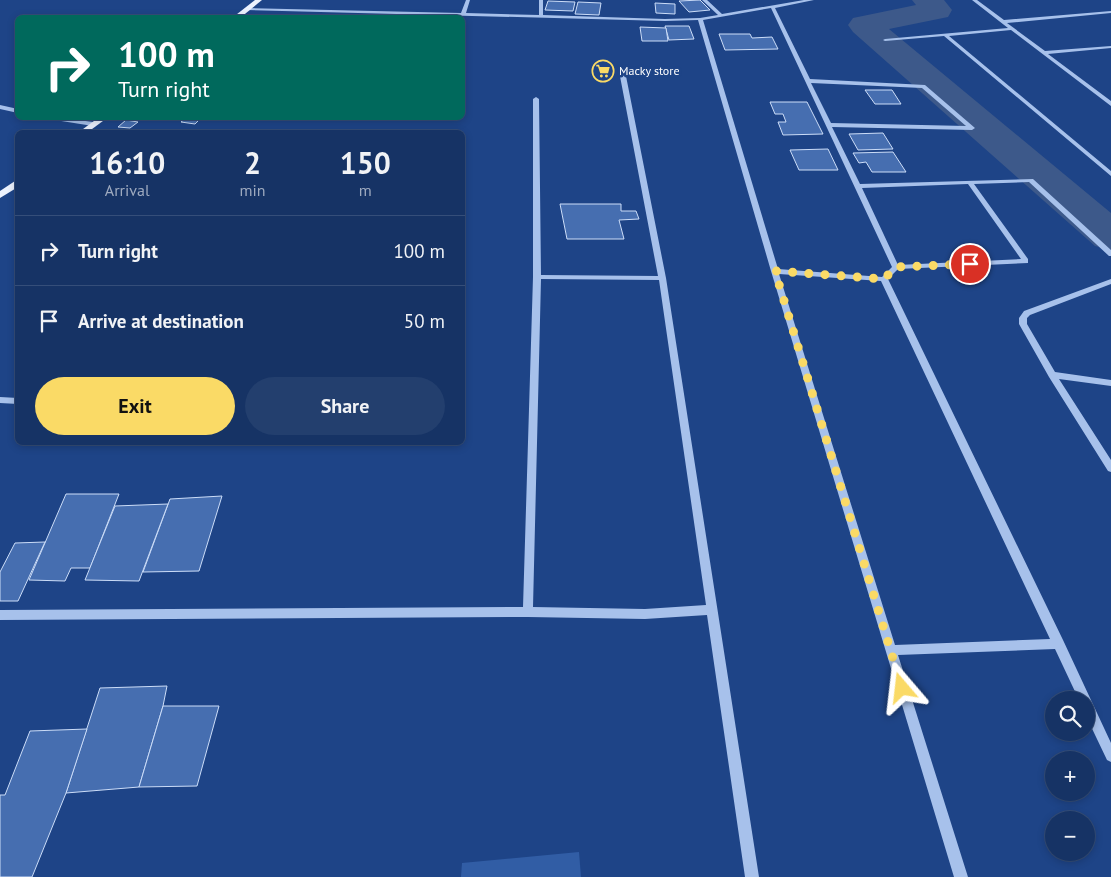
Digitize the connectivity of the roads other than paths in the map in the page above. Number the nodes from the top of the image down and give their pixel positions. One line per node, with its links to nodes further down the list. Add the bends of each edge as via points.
1 (259, 0): 8 (main road)
2 (468, 0): 11 (street)
3 (541, 0): 14 (street)
4 (704, 0): 13 (street)
5 (812, 0): 7 (street)
6 (974, 0): 16 (street)
7 (773, 8): 13 (street); 23 (street)
8 (247, 9): 10 (main road); 11 (street)
9 (1111, 12): 16 (street)
10 (239, 15)
11 (463, 15)
12 (465, 15): 14 (street)
13 (721, 16): 15 (street)
14 (541, 17): 15 (street)
15 (700, 19): 40 (street)
16 (1002, 22): 17 (street)
17 (1011, 29): 18 (street); 21 (street)
18 (945, 34): 19 (street); 33 (street)
19 (884, 40)
20 (1111, 47): 21 (street)
21 (1043, 53): 25 (street)
22 (622, 71): 42 (street)
23 (808, 81): 31 (street); 31 (street, via 923,86 972,128)
24 (536, 99): 41 (street)
25 (1111, 104)
26 (0, 107): 27 (street)
27 (15, 110)
28 (68, 120): 30 (street)
29 (100, 120): 30 (main road)
30 (93, 124): 32 (main road)
31 (829, 126): 36 (street)
32 (86, 130)
33 (1111, 174)
34 (970, 182): 36 (street); 38 (street, via 1031,180); 39 (street, via 1026,261)
35 (15, 184): 37 (main road)
36 (858, 186): 39 (street)
37 (3, 190)
38 (1111, 254)
39 (896, 267): 43 (street)
40 (775, 271): 43 (street); 54 (street)
41 (536, 277): 42 (street); 51 (street)
42 (662, 278): 50 (street)
43 (884, 279): 53 (street)
44 (1111, 281): 45 (street, via 1027,313 1023,318)
45 (1052, 375): 46 (street); 49 (street)
46 (1111, 383)
47 (0, 400): 48 (street)
48 (15, 401)
49 (1111, 468)
50 (712, 610): 51 (street, via 645,614); 58 (street)
51 (528, 612): 52 (street)
52 (0, 615)
53 (1059, 644): 54 (street); 55 (street)
54 (891, 650): 59 (street)
55 (1081, 691)
56 (1095, 721): 57 (street)
57 (1111, 756)
58 (752, 877)
59 (961, 877)

